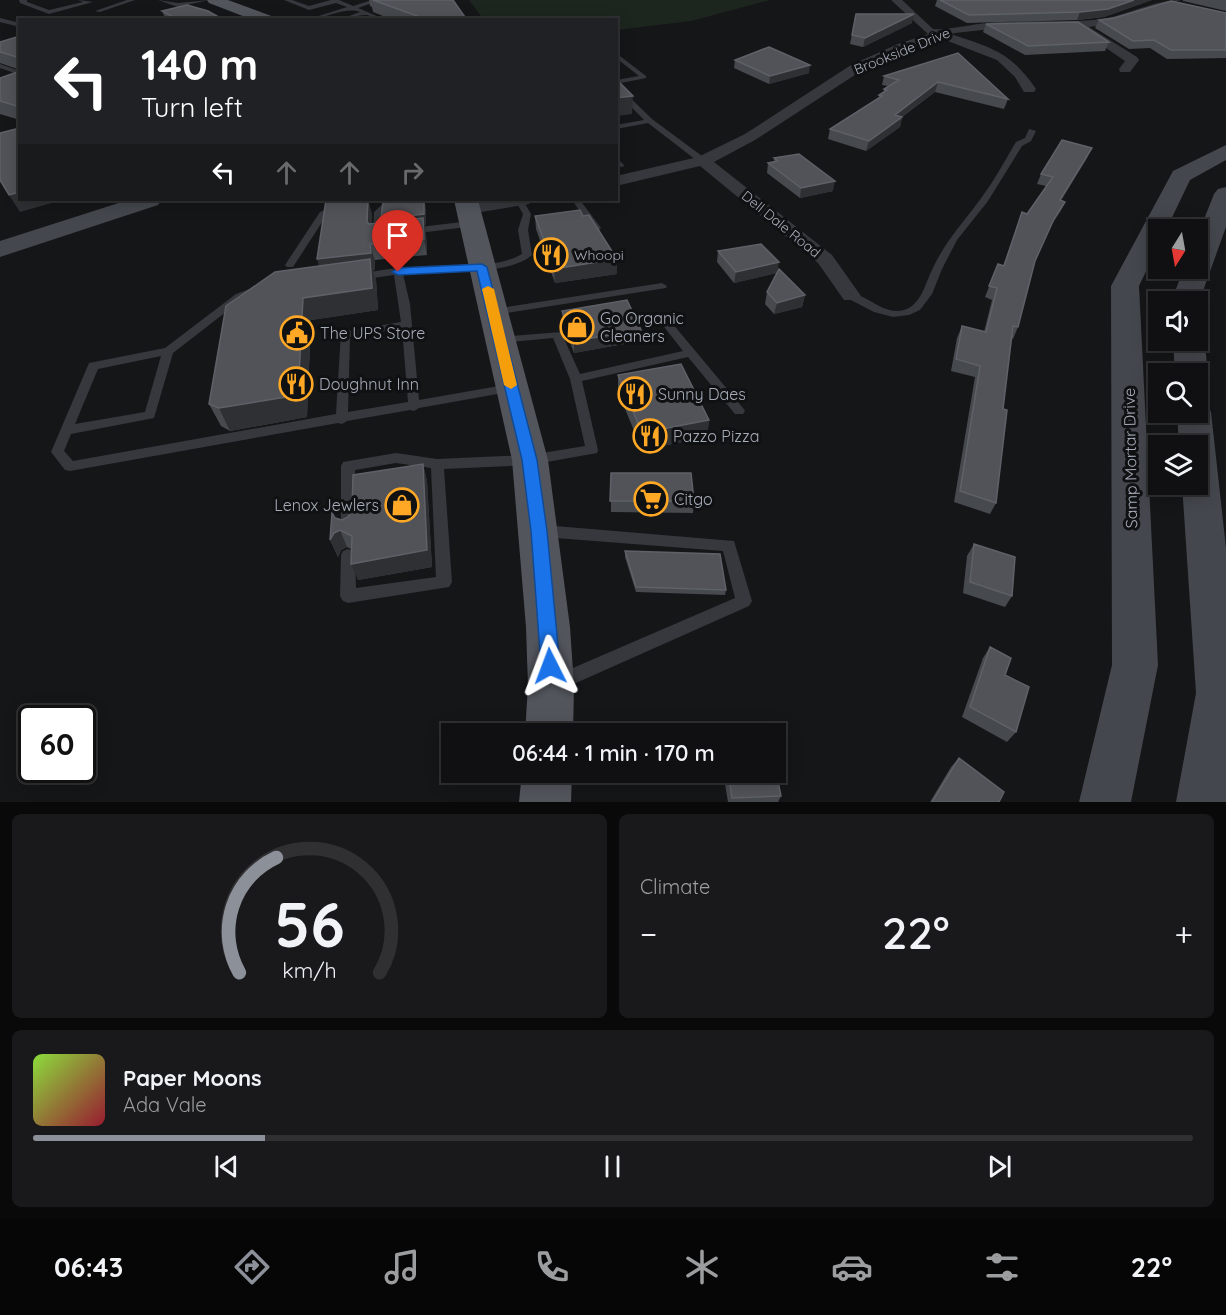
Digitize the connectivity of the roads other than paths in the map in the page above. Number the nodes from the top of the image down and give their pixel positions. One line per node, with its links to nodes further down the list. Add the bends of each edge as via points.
1 (24, 0): 11 (lane, via 48,12)
2 (81, 0): 11 (lane)
3 (132, 0): 14 (lane)
4 (161, 0): 5 (lane, via 178,5)
5 (206, 0)
6 (214, 0): 16 (main road)
7 (287, 0): 10 (lane, via 309,8)
8 (378, 0): 13 (lane)
9 (896, 0): 23 (street, via 929,31)
10 (335, 1): 13 (lane)
11 (93, 2)
12 (1175, 3): 22 (street, Brookside Drive, via 1127,17)
13 (353, 7): 15 (lane); 17 (lane)
14 (98, 10)
15 (364, 13): 18 (lane); 19 (lane)
16 (263, 17)
17 (315, 18)
18 (347, 18)
19 (378, 18)
20 (0, 20): 21 (lane)
21 (18, 24)
22 (1077, 25): 23 (street, Brookside Drive, via 991,26 953,30); 26 (street, via 1133,60)
23 (940, 36): 30 (street, via 1000,57); 35 (street, Brookside Drive, via 856,68 750,137)
24 (618, 57): 28 (lane, via 644,77)
25 (0, 66): 27 (lane)
26 (1125, 69)
27 (18, 72)
28 (618, 84)
29 (618, 86): 31 (lane)
30 (1029, 89)
31 (649, 121): 32 (lane); 35 (lane)
32 (618, 127)
33 (1032, 131): 55 (lane, via 953,239 927,294 916,308 893,314)
34 (1226, 151): 77 (main road, Samp Mortar Drive, via 1181,176 1125,286 1135,665)
35 (703, 161): 36 (street, Brookside Drive); 55 (street, Dell Dale Road, via 825,259)
36 (618, 182)
37 (1226, 194): 54 (main road)
38 (147, 201): 47 (main road)
39 (350, 201): 48 (lane, via 323,214)
40 (398, 201): 46 (lane, via 378,212 376,236)
41 (577, 201): 44 (lane)
42 (523, 206): 43 (street); 49 (lane, via 527,255)
43 (469, 211): 45 (lane); 49 (main road)
44 (599, 232)
45 (397, 233)
46 (387, 234)
47 (0, 249)
48 (290, 265)
49 (482, 267): 50 (lane); 58 (main road)
50 (398, 272): 51 (lane); 57 (lane)
51 (343, 279)
52 (662, 286): 58 (lane)
53 (266, 289): 59 (lane, via 240,296)
54 (1189, 291)
55 (851, 296)
56 (663, 319): 60 (lane)
57 (407, 324): 63 (lane); 65 (lane, via 345,334)
58 (497, 326): 61 (lane, via 557,334); 62 (main road)
59 (168, 351): 67 (lane, via 93,366); 67 (lane, via 150,415)
60 (691, 353): 61 (lane); 64 (lane)
61 (576, 379): 68 (lane, via 592,450)
62 (512, 388): 63 (lane); 68 (main road)
63 (414, 407): 65 (lane)
64 (739, 411)
65 (342, 420): 67 (lane, via 70,466 57,452)
66 (1195, 423): 78 (main road, via 1219,693)
67 (68, 430)
68 (530, 460): 69 (lane); 71 (main road)
69 (437, 464): 70 (lane, via 396,458 348,466); 72 (lane, via 444,582 348,596)
70 (348, 529)
71 (539, 531): 73 (main road); 73 (lane, via 729,544 744,602)
72 (348, 555)
73 (551, 686): 74 (main road)
74 (549, 723)
75 (546, 783): 76 (main road)
76 (545, 802)
77 (1105, 802)
78 (1202, 802)

